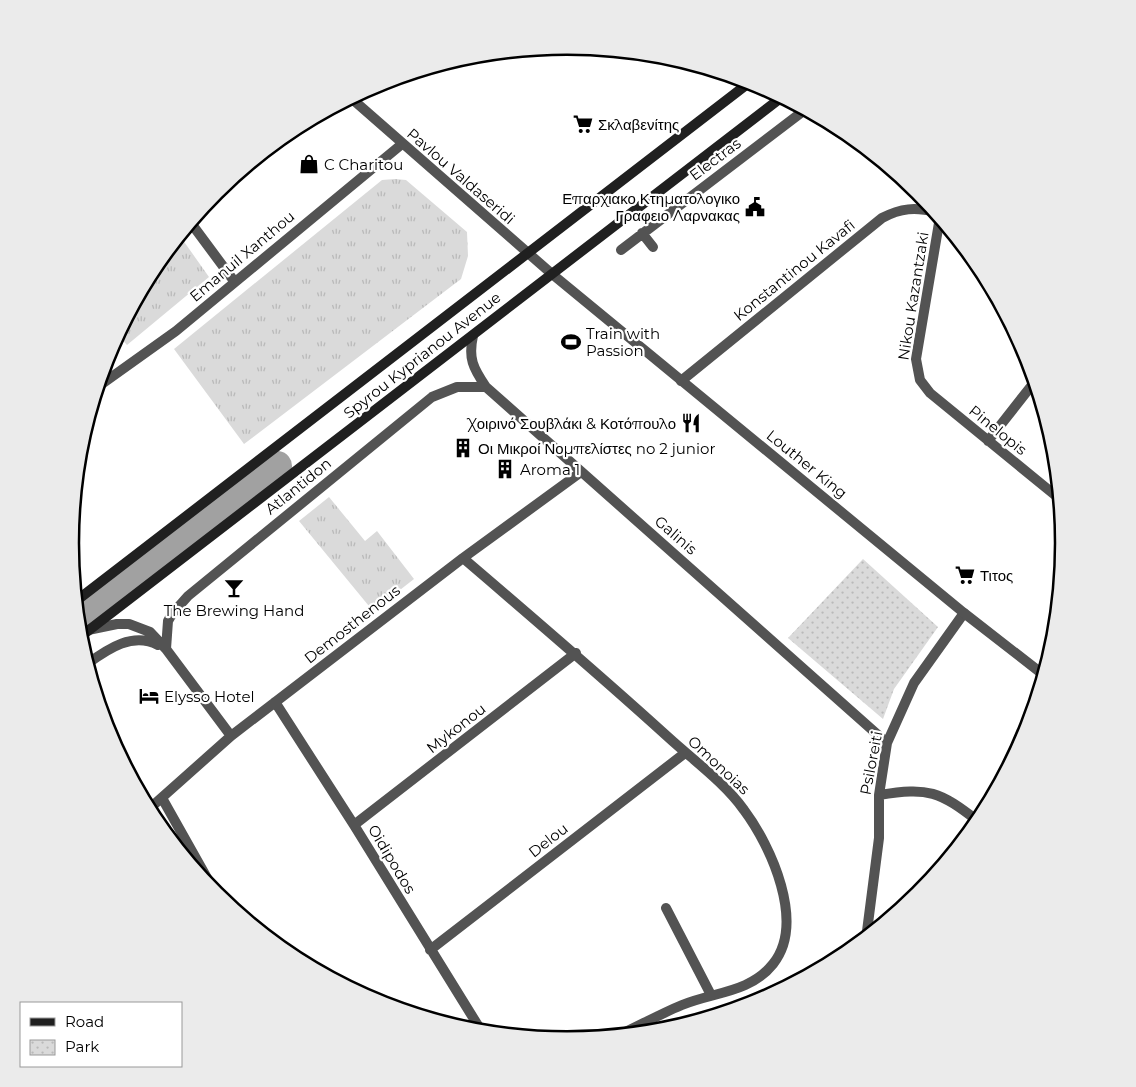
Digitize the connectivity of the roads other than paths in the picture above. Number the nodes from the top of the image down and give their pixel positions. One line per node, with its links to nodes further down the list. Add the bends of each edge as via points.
1 (743, 88): 12 (main road, Spyrou Kyprianou Avenue)
2 (776, 101): 13 (main road, Spyrou Kyprianou Avenue)
3 (357, 103): 5 (street, Pavlou Valdaseridi)
4 (801, 114): 9 (street, Electras)
5 (402, 144): 12 (street, Pavlou Valdaseridi); 14 (street, Emanuil Xanthou)
6 (923, 208): 18 (street, Konstantinou Kavafi, via 905,209 882,218)
7 (939, 225): 17 (street, Nikou Kazantzaki, via 916,359)
8 (195, 228): 14 (street)
9 (642, 233): 10 (street); 11 (street, Electras)
10 (653, 247)
11 (621, 250)
12 (527, 253): 13 (street, Pavlou Valdaseridi); 25 (main road, Spyrou Kyprianou Avenue)
13 (552, 274): 15 (main road, Spyrou Kyprianou Avenue); 18 (street, Louther King)
14 (234, 281): 16 (street, Emanuil Xanthou, via 176,330)
15 (473, 336): 20 (street, Galinis, via 470,353 476,372); 27 (main road, Spyrou Kyprianou Avenue)
16 (108, 380)
17 (920, 380): 21 (street, Pinelopis, via 930,393)
18 (681, 381): 26 (street, Louther King)
19 (1031, 386): 21 (street)
20 (486, 387): 22 (street, Galinis); 29 (street, Atlantidon, via 457,387 432,397 218,571 172,614 166,632)
21 (988, 441): 23 (street, Pinelopis)
22 (581, 472): 24 (street, Demosthenous); 35 (street, Galinis)
23 (1053, 494)
24 (463, 558): 30 (street, Omonoias); 33 (street, Demosthenous)
25 (83, 596)
26 (964, 613): 32 (street, Louther King); 35 (street, Psiloreiti, via 914,683)
27 (88, 630)
28 (88, 632): 29 (street, via 129,624 150,632)
29 (166, 649): 31 (street, via 146,639 137,639 120,644); 34 (street)
30 (576, 653): 36 (street, Omonoias); 41 (street, Mykonou)
31 (94, 660)
32 (1040, 672)
33 (275, 702): 34 (street, Demosthenous); 41 (street, Oidipodos)
34 (231, 736): 38 (street, Demosthenous)
35 (887, 743): 37 (street, Psiloreiti)
36 (685, 754): 45 (street, Delou); 46 (street, Omonoias, via 735,798 754,823 774,863 785,907 784,940 771,966 740,988)
37 (879, 795): 40 (street, via 909,790 930,792); 44 (street, Psiloreiti, via 879,838)
38 (162, 798): 39 (street, Demosthenous); 42 (street)
39 (155, 804)
40 (973, 817)
41 (354, 825): 45 (street, Oidipodos)
42 (199, 863)
43 (666, 908): 46 (street)
44 (867, 929)
45 (430, 950): 47 (street, Oidipodos)
46 (711, 995): 48 (street, Omonoias, via 683,1004)
47 (477, 1024)
48 (634, 1028)

